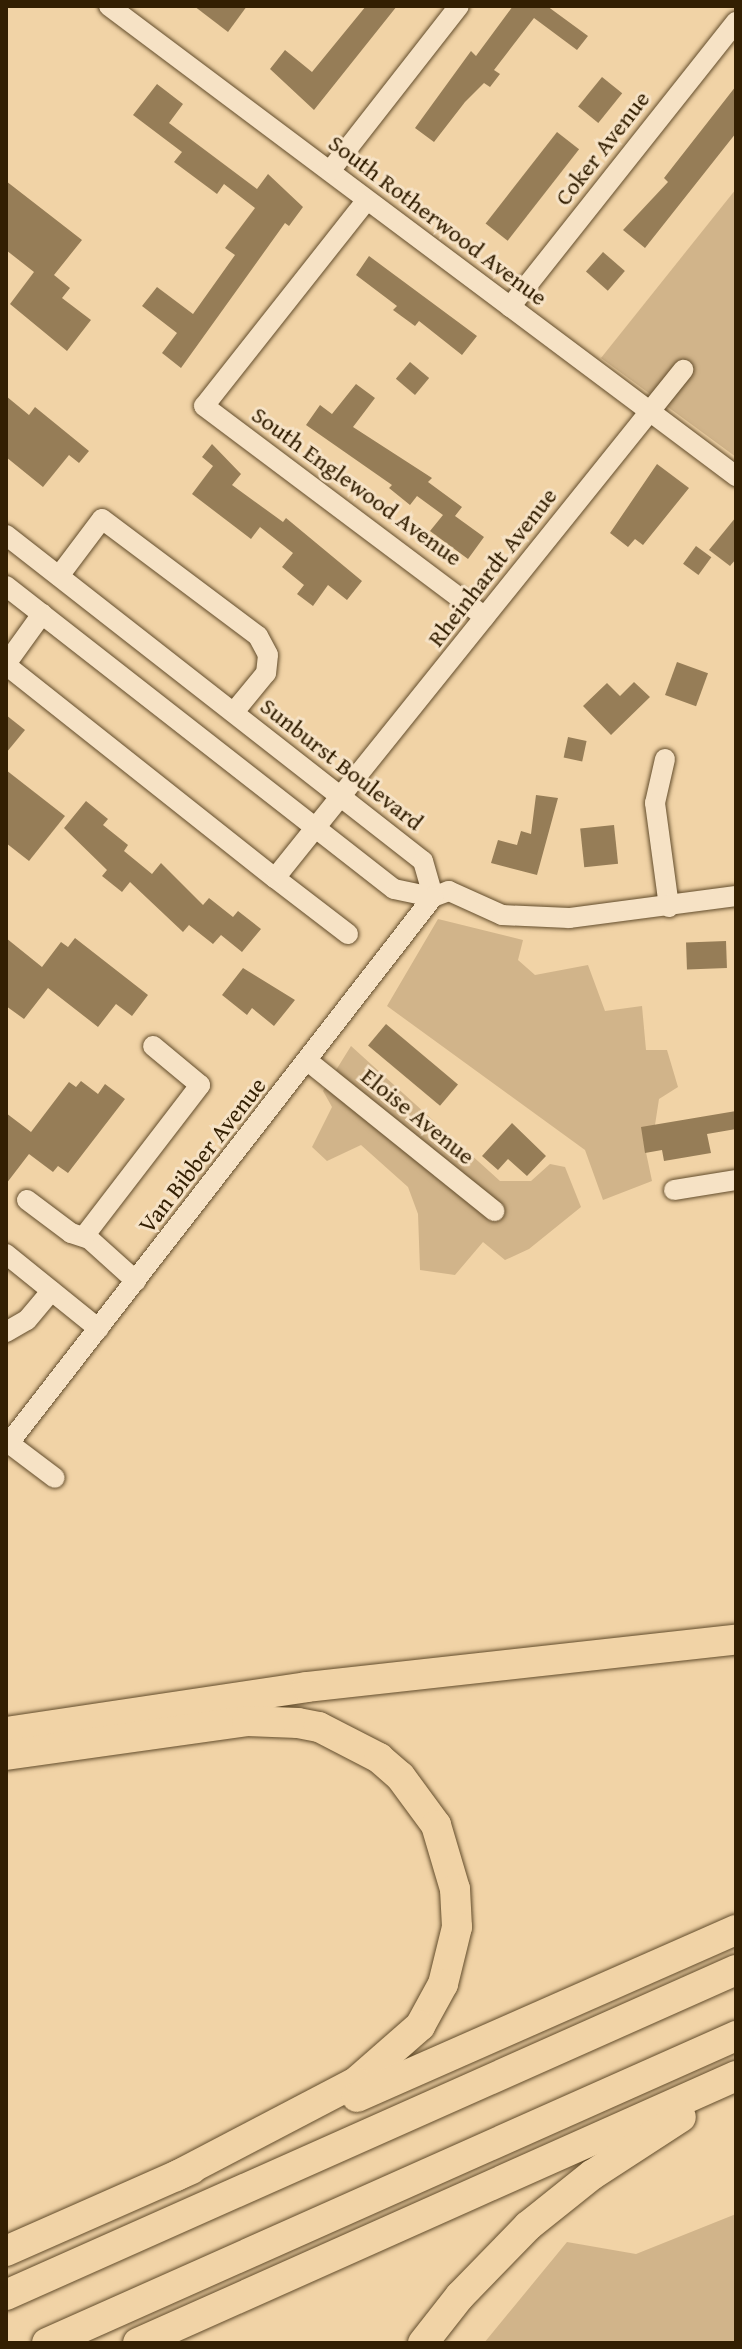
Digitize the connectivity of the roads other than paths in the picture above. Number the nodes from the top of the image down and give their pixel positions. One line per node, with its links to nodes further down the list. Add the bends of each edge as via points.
1 (459, 6): 4 (street)
2 (119, 9): 4 (street, South Rotherwood Avenue)
3 (736, 22): 6 (street, Coker Avenue)
4 (330, 171): 5 (street, South Rotherwood Avenue)
5 (366, 201): 6 (street, South Rotherwood Avenue); 14 (street, South Englewood Avenue, via 204,406)
6 (510, 307): 8 (street, South Rotherwood Avenue)
7 (683, 370): 8 (street, Rheinhardt Avenue)
8 (648, 408): 9 (street, South Rotherwood Avenue); 14 (street, Rheinhardt Avenue)
9 (736, 476)
10 (6, 535): 11 (street, Sunburst Boulevard)
11 (59, 576): 16 (street, Sunburst Boulevard); 16 (street, via 102,519 258,636 268,655 266,673)
12 (6, 586): 13 (street)
13 (42, 614): 15 (street); 19 (street)
14 (485, 617): 18 (street, Rheinhardt Avenue)
15 (6, 664): 20 (street)
16 (234, 712): 18 (street, Sunburst Boulevard)
17 (665, 759): 23 (street, via 655,788)
18 (344, 797): 19 (street, Rheinhardt Avenue); 22 (street, Sunburst Boulevard, via 423,861)
19 (315, 827): 20 (street, Rheinhardt Avenue); 22 (street, via 394,889)
20 (275, 878): 24 (street)
21 (736, 896): 23 (street)
22 (433, 897): 23 (street, via 449,891 502,915 526,917); 26 (street, Van Bibber Avenue)
23 (669, 907)
24 (348, 934)
25 (153, 1046): 31 (street, via 200,1085)
26 (309, 1062): 30 (street, Eloise Avenue); 33 (street, Van Bibber Avenue)
27 (736, 1180): 28 (street)
28 (674, 1190)
29 (27, 1200): 31 (street)
30 (494, 1211)
31 (86, 1238): 33 (street)
32 (6, 1254): 34 (street)
33 (136, 1281): 35 (street, Van Bibber Avenue)
34 (51, 1291): 35 (street); 36 (street, via 27,1320)
35 (99, 1329): 37 (street, Van Bibber Avenue)
36 (6, 1332)
37 (8, 1442): 38 (street)
38 (55, 1478)
39 (736, 1640): 40 (highway, via 322,1685)
40 (6, 1732)
41 (6, 1755): 47 (highway, via 247,1721 298,1723 319,1727 379,1758 400,1776 436,1825 455,1889 457,1927 443,1984 420,2026 356,2082)
42 (736, 1930): 47 (highway)
43 (736, 1970): 49 (highway)
44 (736, 2036): 50 (highway)
45 (736, 2076): 51 (highway)
46 (736, 2082): 52 (highway, via 592,2175 528,2226)
47 (176, 2176): 48 (highway)
48 (6, 2251)
49 (6, 2295)
50 (47, 2343)
51 (138, 2343)
52 (423, 2343)

